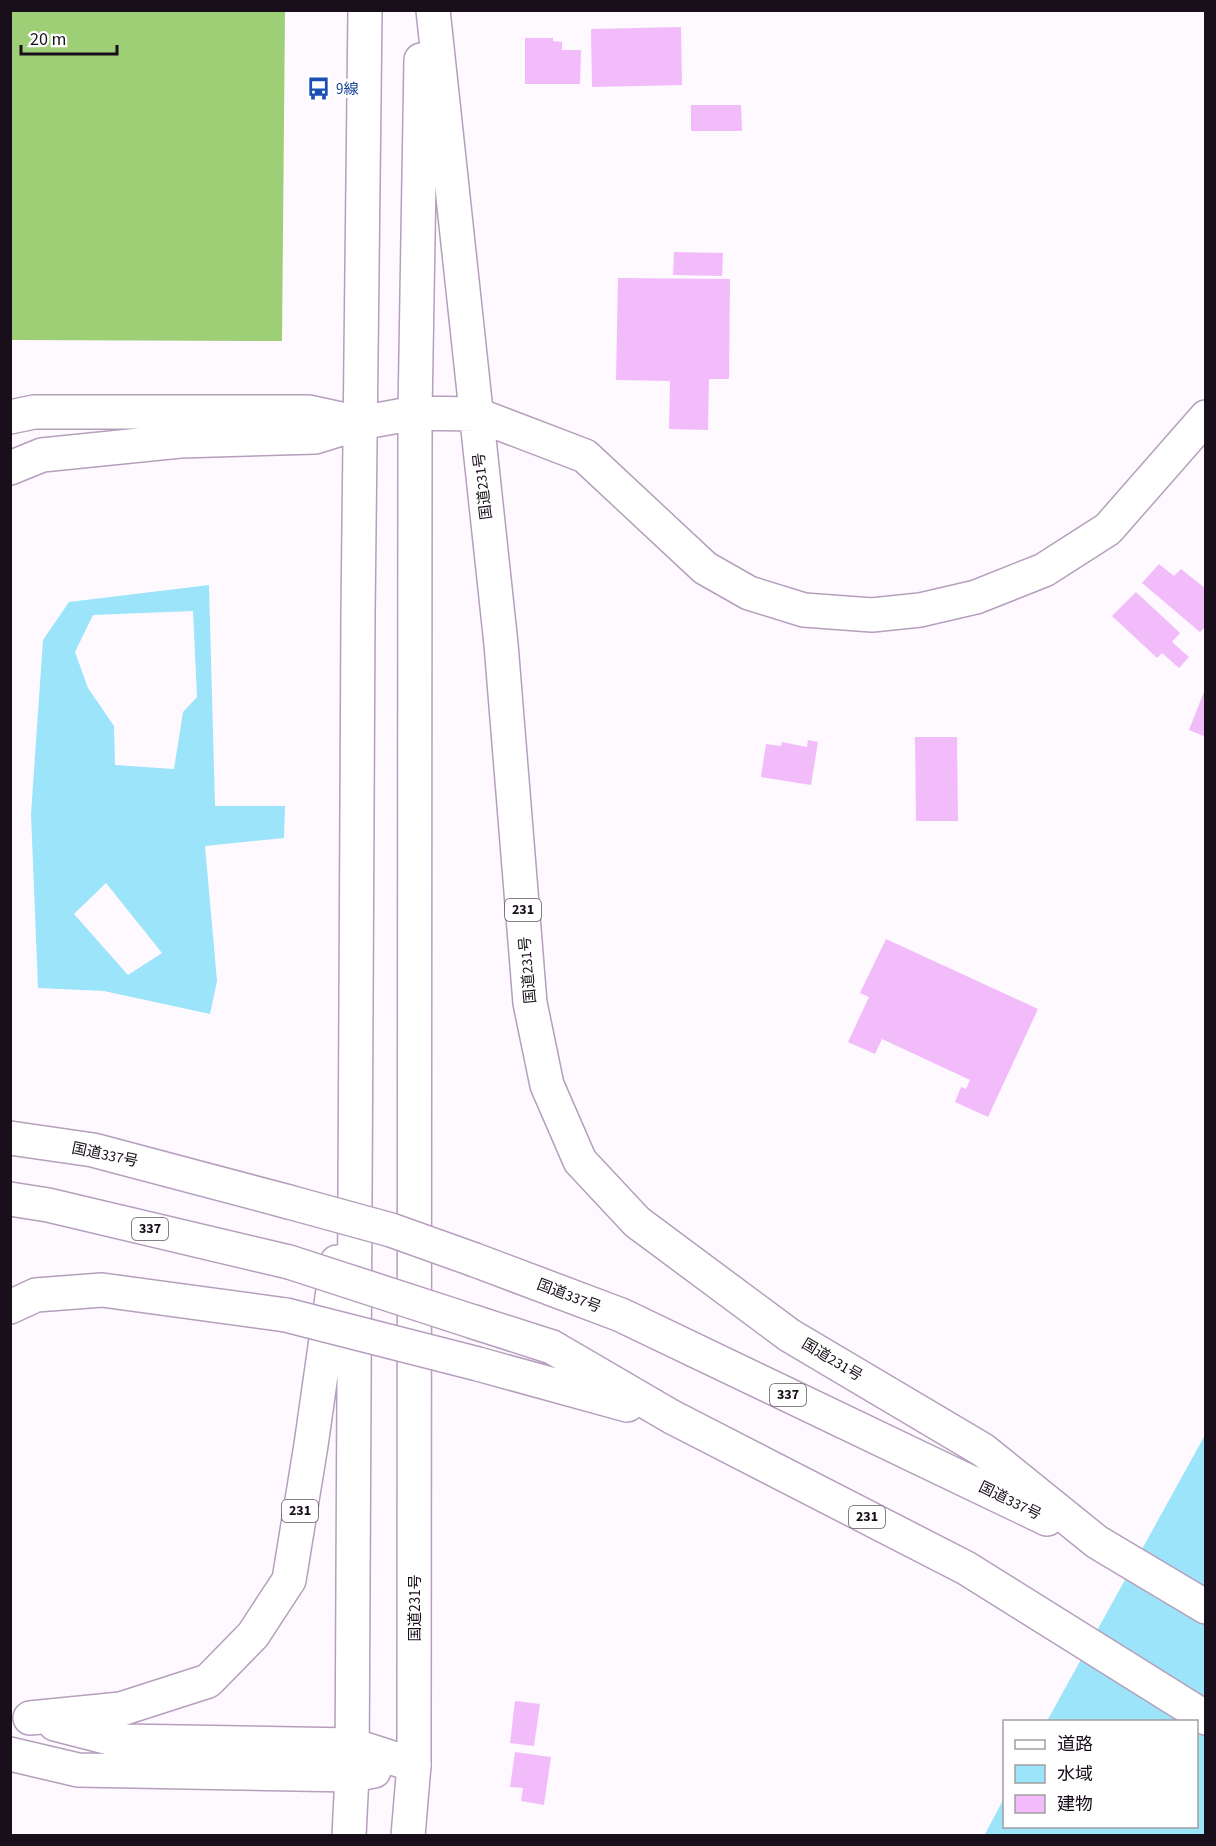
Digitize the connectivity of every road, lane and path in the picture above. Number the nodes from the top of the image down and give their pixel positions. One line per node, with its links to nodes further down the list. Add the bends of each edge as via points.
1 (365, 10): 8 (main road, 231)
2 (421, 10): 4 (main road, 国道231号)
3 (433, 10): 5 (main road, 国道231号 / 231)
4 (415, 413): 5 (main road); 8 (main road); 21 (main road, 国道231号)
5 (475, 414): 7 (main road, via 585,456 705,568 749,593 804,610 872,615 920,610 976,597 1044,570 1108,529); 15 (main road, 国道231号 / 231, via 501,644 530,1003 546,1085 580,1161 637,1222 789,1335 983,1450)
6 (10, 417): 8 (main road, via 34,412 309,412)
7 (1206, 417)
8 (360, 423): 9 (main road, via 315,436 180,441 42,454); 10 (main road, 231)
9 (10, 468)
10 (354, 1132): 17 (main road, 231, via 289,1580 253,1635 208,1681 121,1709); 20 (main road, 231)
11 (10, 1138): 15 (main road, 国道337号 / 337, bridge, via 93,1150 391,1230 475,1260 621,1315)
12 (10, 1199): 14 (main road, 337, bridge, via 289,1262 552,1347)
13 (10, 1307): 14 (main road, 231, bridge, via 36,1295 102,1290 286,1315)
14 (672, 1417): 18 (main road, 231, via 966,1568)
15 (1102, 1545): 16 (main road, 231)
16 (1206, 1607)
17 (20, 1713): 20 (main road, 231, via 121,1741)
18 (1206, 1718)
19 (10, 1754): 20 (main road, via 78,1770)
20 (352, 1760): 21 (main road); 22 (main road)
21 (414, 1765): 23 (main road, 国道231号)
22 (349, 1836)
23 (408, 1836)

